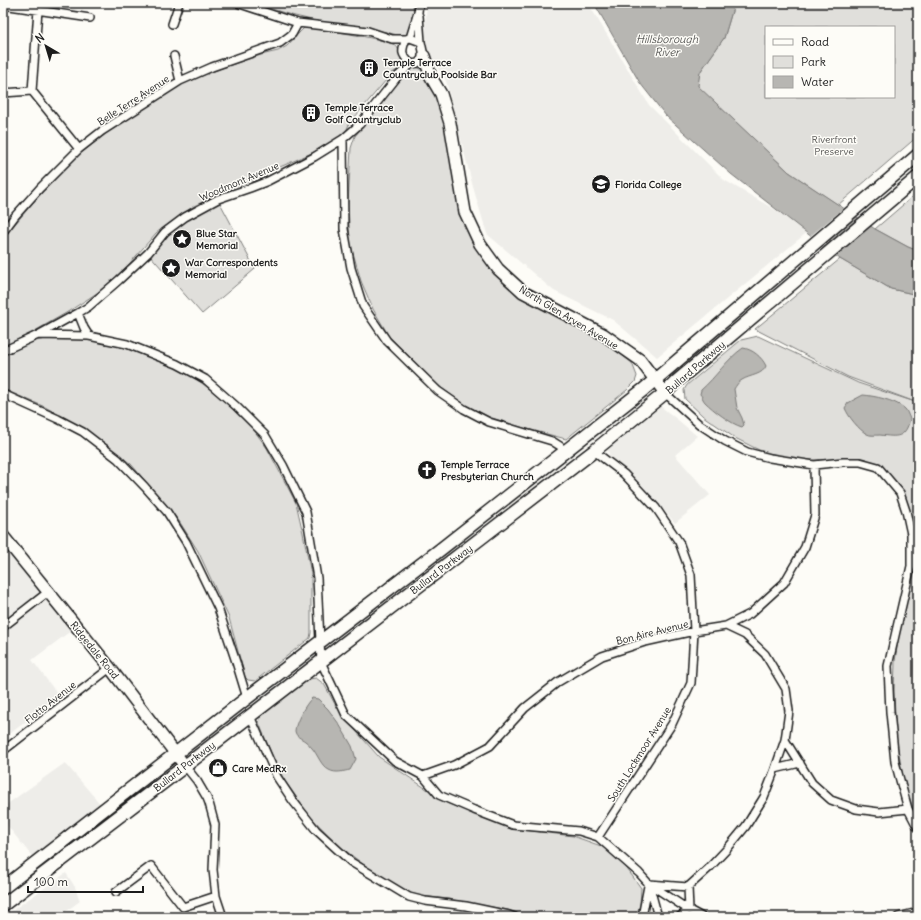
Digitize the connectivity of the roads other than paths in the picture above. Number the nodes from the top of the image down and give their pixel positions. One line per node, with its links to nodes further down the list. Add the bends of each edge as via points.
1 (179, 3): 9 (street)
2 (238, 3): 8 (street)
3 (419, 3): 6 (street)
4 (3, 5): 5 (street)
5 (38, 6): 7 (street); 19 (street)
6 (418, 12): 10 (street); 12 (street)
7 (90, 18)
8 (298, 23): 11 (street, via 368,31); 18 (street, Belle Terre Avenue, via 292,34 280,43 212,66)
9 (172, 24)
10 (408, 38): 11 (street); 12 (street); 13 (street)
11 (392, 39): 13 (street)
12 (421, 42): 16 (street)
13 (402, 50): 15 (street)
14 (174, 56): 18 (street)
15 (405, 58): 16 (street); 17 (street, Woodmont Avenue)
16 (418, 61): 17 (street, Woodmont Avenue); 30 (street, North Glen Arven Avenue, via 441,94 450,123 465,212 480,244 498,269 524,292 603,334 640,360)
17 (398, 76): 21 (street, Woodmont Avenue, via 360,124)
18 (180, 81): 22 (street, Belle Terre Avenue, via 127,114)
19 (32, 91): 20 (street); 22 (street)
20 (3, 93)
21 (343, 139): 26 (street, Woodmont Avenue, via 268,181 218,199 185,217 165,232 148,253 119,280); 34 (street, via 344,229 351,268 363,306 387,341 438,391 464,409 489,422 552,441)
22 (79, 149): 25 (street, Belle Terre Avenue, via 40,188)
23 (918, 155): 30 (main road, Bullard Parkway)
24 (918, 177): 31 (main road, Bullard Parkway)
25 (3, 232)
26 (78, 313): 27 (street, Woodmont Avenue); 28 (street)
27 (38, 335): 28 (street); 29 (street, Woodmont Avenue)
28 (89, 336): 41 (street, via 126,344 177,364 205,379 265,435 306,512 317,578)
29 (3, 351)
30 (655, 379): 31 (street, North Glen Arven Avenue); 34 (main road, Bullard Parkway)
31 (666, 393): 33 (main road, Bullard Parkway); 35 (street, via 699,424 747,452)
32 (3, 394): 44 (street, via 83,432 118,459 167,512 186,542 218,608)
33 (594, 451): 40 (street, South Lockmoor Avenue, via 624,474 656,508 679,542 691,575); 42 (main road, Bullard Parkway)
34 (565, 452): 41 (main road, Bullard Parkway)
35 (814, 465): 38 (street, Bon Aire Avenue, via 815,515 805,547 784,583 750,614); 53 (street, via 860,462 878,467 900,493 906,511 911,534 911,566 888,666 895,762)
36 (3, 536): 37 (street, Ridgedale Road)
37 (48, 592): 39 (street); 43 (street, Ridgedale Road)
38 (726, 626): 40 (street, Bon Aire Avenue); 46 (street, via 745,635 765,654 786,689 789,712)
39 (3, 627)
40 (694, 631): 52 (street, Bon Aire Avenue, via 645,642 602,656 558,682 525,708 490,746 454,765); 55 (street, South Lockmoor Avenue, via 691,683 668,730)
41 (320, 642): 42 (street); 44 (main road, Bullard Parkway)
42 (321, 662): 45 (main road, Bullard Parkway); 52 (street, via 346,715 395,761)
43 (110, 668): 47 (street, Flotto Avenue); 48 (street, Ridgedale Road)
44 (247, 698): 48 (main road, Bullard Parkway)
45 (250, 716): 50 (main road, Bullard Parkway); 65 (street, via 277,777 293,801 316,830 351,862 409,897)
46 (785, 740): 49 (street); 51 (street)
47 (3, 752)
48 (176, 754): 50 (street, Ridgedale Road); 58 (main road, Bullard Parkway)
49 (800, 763): 51 (street); 53 (street, via 812,783 831,800 856,809 879,812)
50 (185, 766): 60 (street, via 210,803 215,825 213,870); 61 (main road, Bullard Parkway)
51 (776, 770): 57 (street, via 764,797 746,826 709,868)
52 (423, 776): 55 (street, via 439,795 513,824 579,831)
53 (908, 809): 54 (street)
54 (918, 828)
55 (598, 837): 56 (street)
56 (649, 884): 57 (street); 62 (street); 66 (street); 67 (street)
57 (688, 887): 62 (street)
58 (3, 888)
59 (116, 892): 60 (street, via 151,866 183,907)
60 (216, 896): 64 (street)
61 (3, 905)
62 (689, 910): 68 (street); 69 (street)
63 (918, 912): 70 (street)
64 (223, 917)
65 (515, 917)
66 (642, 917)
67 (658, 917)
68 (679, 917)
69 (702, 917)
70 (898, 917)

